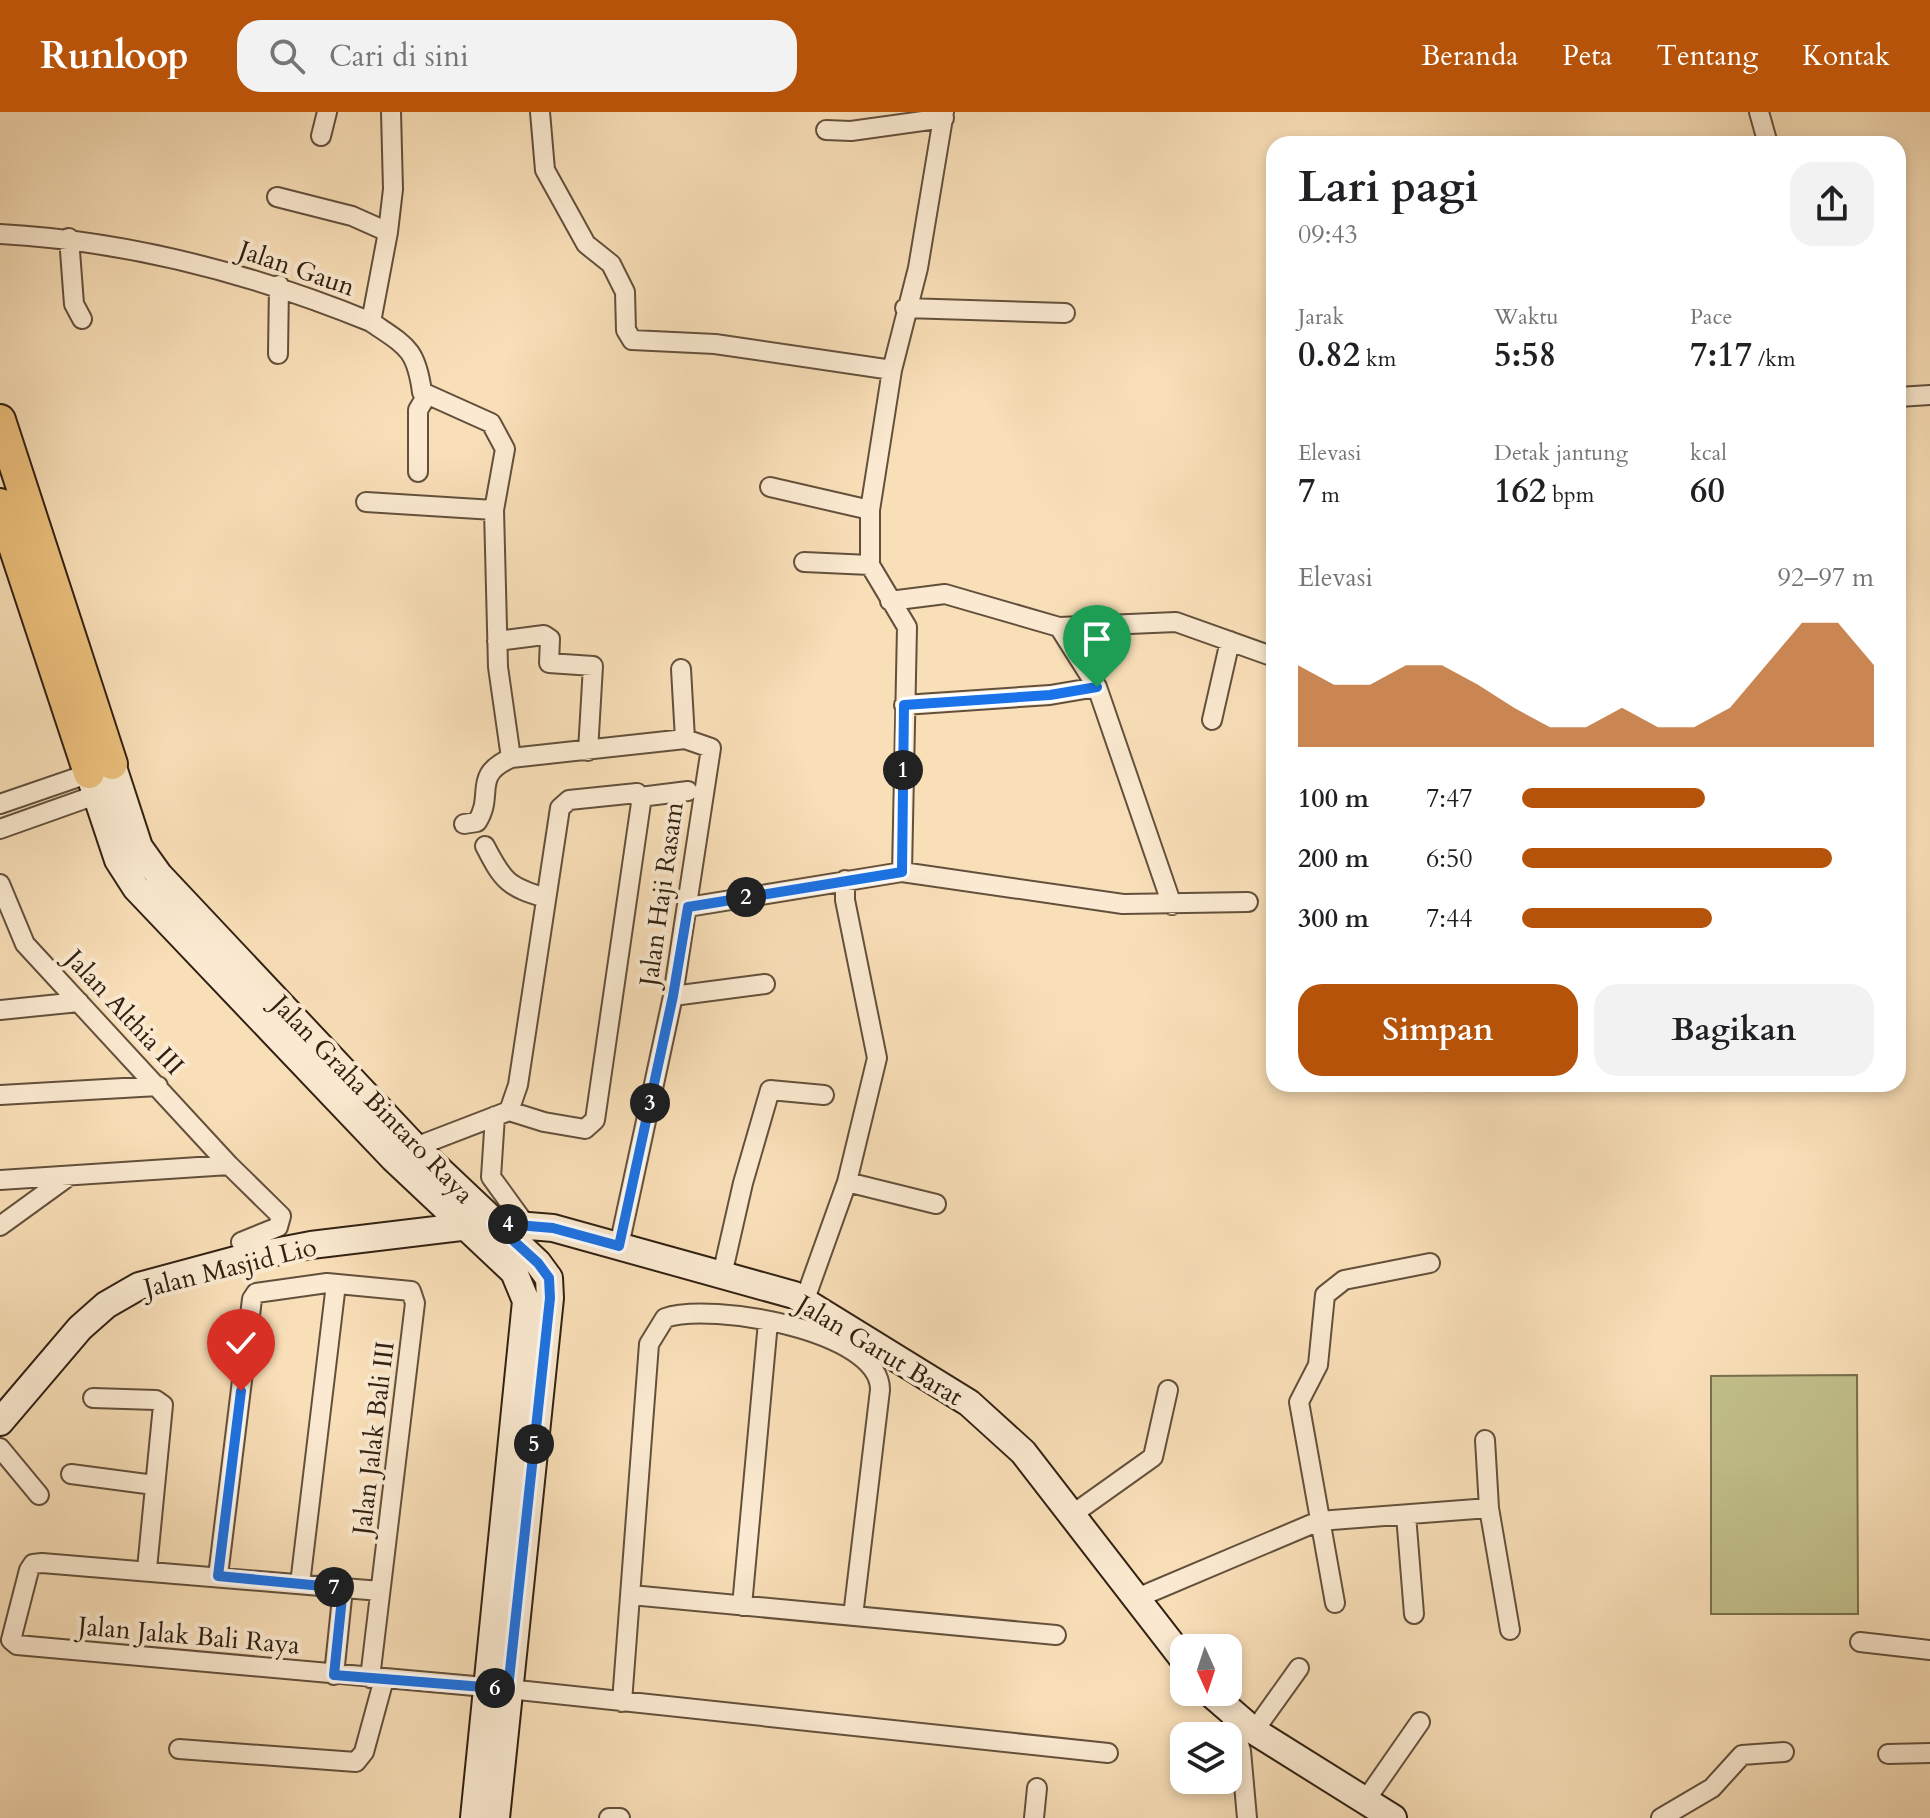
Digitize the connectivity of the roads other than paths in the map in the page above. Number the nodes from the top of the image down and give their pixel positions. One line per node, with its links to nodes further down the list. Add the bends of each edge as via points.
1 (327, 112): 7 (street)
2 (391, 112): 10 (street, Jalan Gaun)
3 (540, 112): 19 (street, via 545,170 586,244 611,264 625,292 626,330 632,340 715,344)
4 (1759, 112): 8 (street)
5 (944, 115): 6 (street, via 851,131); 14 (street, via 918,268)
6 (826, 130)
7 (321, 136)
8 (1766, 136)
9 (277, 197): 10 (street, via 352,216)
10 (388, 232): 17 (street, Jalan Gaun)
11 (0, 234): 12 (street, Jalan Gaun)
12 (69, 238): 13 (street, Jalan Gaun, via 171,256); 16 (street, via 74,304)
13 (279, 285): 17 (street, Jalan Gaun); 18 (street)
14 (905, 308): 15 (street); 19 (street)
15 (1065, 313)
16 (82, 319)
17 (371, 322): 20 (street, via 417,359 422,392)
18 (278, 354)
19 (892, 370): 29 (street)
20 (427, 395): 24 (street, via 418,410); 28 (street, via 491,423 500,435 504,465)
21 (1930, 395): 22 (street)
22 (1906, 396)
23 (0, 420): 44 (main road, Jalan Graha Bintaro Raya)
24 (418, 472)
25 (770, 487): 29 (street)
26 (366, 502): 28 (street)
27 (0, 504): 44 (main road, Jalan Graha Bintaro Raya)
28 (494, 510): 34 (street)
29 (870, 510): 31 (street)
30 (804, 562): 31 (street)
31 (870, 565): 32 (street)
32 (890, 601): 33 (street, via 945,594); 39 (street, via 907,627)
33 (1059, 627): 35 (street, via 1176,622); 38 (street)
34 (497, 641): 42 (street, via 544,635 550,639 549,663 593,666); 43 (street)
35 (1230, 641): 36 (street); 40 (street)
36 (1266, 654)
37 (681, 669): 41 (street)
38 (1097, 687): 39 (street); 56 (street)
39 (904, 705): 51 (street)
40 (1212, 720)
41 (685, 739): 42 (street); 57 (street, Jalan Haji Rasam, via 711,748)
42 (588, 751): 43 (street)
43 (511, 758): 48 (street, via 493,766 485,779 482,815 477,822)
44 (104, 780): 47 (street); 49 (street); 68 (main road, Jalan Graha Bintaro Raya, via 159,875)
45 (688, 791): 46 (street)
46 (640, 797): 54 (street, via 637,793 563,803); 67 (street, via 595,1120 585,1129)
47 (0, 804)
48 (464, 824)
49 (0, 829)
50 (485, 846): 54 (street, via 513,888)
51 (902, 872): 52 (street); 56 (street, via 1123,904)
52 (845, 880): 57 (street); 72 (street, via 877,1058)
53 (0, 884): 58 (street, Jalan Althia III, via 17,930)
54 (546, 898): 67 (street, via 518,1085)
55 (1248, 902): 56 (street)
56 (1172, 905)
57 (688, 907): 60 (street, Jalan Haji Rasam)
58 (54, 975): 61 (street, Jalan Althia III); 62 (street)
59 (765, 984): 60 (street)
60 (673, 996): 79 (street, Jalan Haji Rasam)
61 (79, 1002): 62 (street); 64 (street, Jalan Althia III)
62 (48, 1005): 63 (street)
63 (0, 1010)
64 (158, 1086): 65 (street); 69 (street, Jalan Althia III)
65 (0, 1095)
66 (824, 1095): 81 (street, via 770,1090)
67 (502, 1113): 68 (street); 74 (street, via 491,1177)
68 (404, 1152): 75 (main road, Jalan Graha Bintaro Raya); 77 (main road, Jalan Graha Bintaro Raya)
69 (229, 1165): 70 (street); 78 (street, Jalan Althia III, via 281,1216 278,1227)
70 (69, 1176): 71 (street); 76 (street)
71 (0, 1180)
72 (847, 1182): 73 (street); 83 (street)
73 (936, 1204)
74 (520, 1217)
75 (494, 1223): 77 (main road, Jalan Garut Barat); 79 (main road, Jalan Garut Barat, via 553,1228); 92 (main road, Jalan Graha Bintaro Raya, via 549,1278)
76 (0, 1226)
77 (466, 1226): 87 (main road, Jalan Masjid Lio, via 311,1245 139,1286 80,1328); 92 (main road, Jalan Graha Bintaro Raya, via 514,1272 526,1301)
78 (241, 1242)
79 (619, 1246): 81 (main road, Jalan Garut Barat)
80 (1430, 1263): 97 (street, via 1344,1280 1325,1295 1318,1365 1299,1402)
81 (722, 1275): 83 (main road, Jalan Garut Barat)
82 (336, 1284): 99 (street, via 263,1290 252,1299); 100 (street); 102 (street, Jalan Jalak Bali III, via 411,1291 415,1303)
83 (804, 1302): 95 (main road, Jalan Garut Barat, via 969,1403 1023,1452)
84 (768, 1322): 103 (street, via 675,1314 665,1318 649,1344); 106 (street); 108 (street, via 811,1330 859,1354 880,1380)
85 (1168, 1390): 95 (street, via 1153,1457)
86 (93, 1398): 91 (street, via 156,1400 163,1405)
87 (0, 1422)
88 (1485, 1440): 94 (street)
89 (0, 1448): 93 (street)
90 (71, 1474): 91 (street)
91 (154, 1485): 98 (street)
92 (518, 1490): 117 (main road, Jalan Graha Bintaro Raya)
93 (39, 1495)
94 (1489, 1508): 96 (street); 109 (street)
95 (1073, 1514): 104 (main road, Jalan Garut Barat)
96 (1406, 1515): 97 (street); 107 (street)
97 (1319, 1521): 104 (street); 105 (street)
98 (147, 1569): 99 (street); 115 (street, Jalan Jalak Bali Raya, via 33,1564 11,1640 17,1645)
99 (218, 1576): 100 (street)
100 (300, 1584): 101 (street)
101 (343, 1588): 102 (street); 115 (street)
102 (380, 1591): 116 (street, Jalan Jalak Bali III)
103 (631, 1595): 106 (street); 118 (street)
104 (1137, 1598): 111 (main road, Jalan Garut Barat)
105 (1335, 1603)
106 (742, 1606): 108 (street)
107 (1414, 1614)
108 (853, 1616): 110 (street)
109 (1510, 1630)
110 (1056, 1635)
111 (1170, 1642)
112 (1860, 1642): 113 (street)
113 (1930, 1650)
114 (1299, 1668): 122 (street)
115 (334, 1675): 116 (street, Jalan Jalak Bali Raya)
116 (377, 1679): 117 (street, Jalan Jalak Bali Raya); 123 (street, Jalan Jalak Bali III, via 364,1752 356,1762)
117 (497, 1688): 118 (street, Jalan Jalak Bali Raya); 131 (main road, Jalan Graha Bintaro Raya); 132 (main road, Jalan Graha Bintaro Raya)
118 (622, 1702): 125 (street, Jalan Jalak Bali Raya)
119 (1223, 1706): 120 (main road)
120 (1230, 1713): 122 (main road); 130 (street, via 1241,1751)
121 (1420, 1722): 129 (street)
122 (1254, 1731): 129 (main road)
123 (179, 1749)
124 (1784, 1752): 137 (street, via 1742,1755 1712,1788)
125 (1108, 1753)
126 (1930, 1753): 127 (street)
127 (1888, 1754)
128 (1037, 1788): 135 (street)
129 (1365, 1801): 136 (main road)
130 (1247, 1817)
131 (474, 1818)
132 (496, 1818)
133 (609, 1818): 134 (street)
134 (620, 1818)
135 (1034, 1818)
136 (1393, 1818)
137 (1661, 1818)

